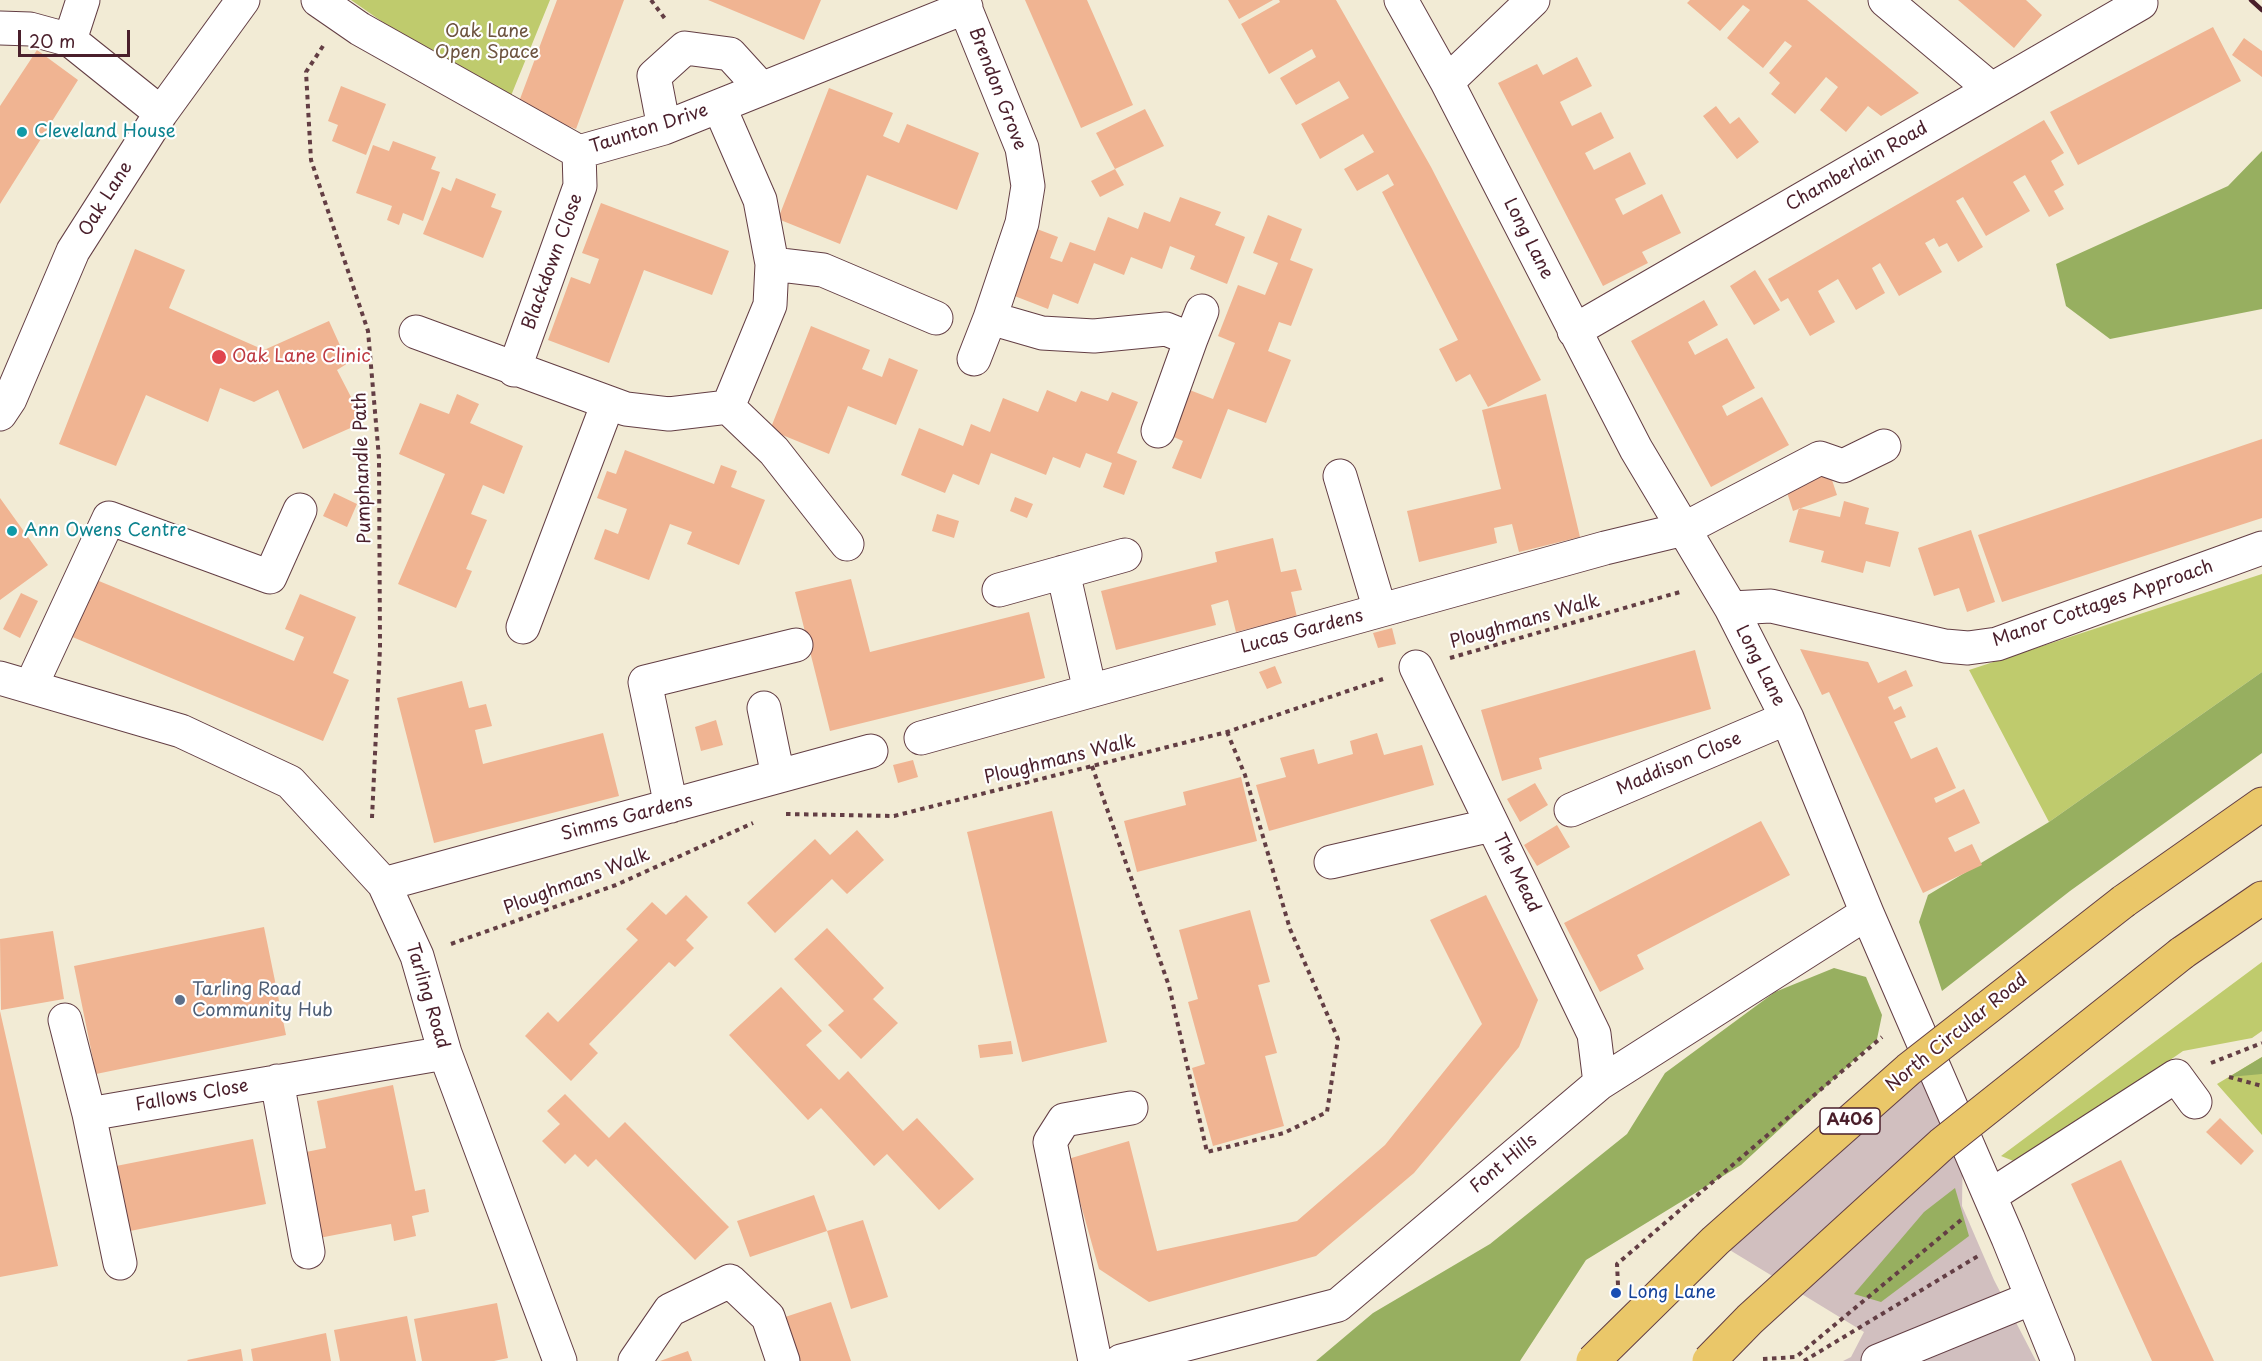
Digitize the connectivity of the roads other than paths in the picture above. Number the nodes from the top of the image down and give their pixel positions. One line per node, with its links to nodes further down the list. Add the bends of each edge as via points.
1 (83, 0): 10 (street)
2 (243, 0): 15 (street, Oak Lane)
3 (1401, 0): 11 (street, Long Lane)
4 (1533, 0): 11 (street)
5 (1885, 0): 13 (street)
6 (2141, 3): 13 (street, Chamberlain Road)
7 (964, 4): 12 (street, Taunton Drive); 20 (street, Brendon Grove, via 1022,148 1028,186 1022,223)
8 (330, 8): 17 (street, Taunton Drive, via 360,29)
9 (0, 28): 10 (street, via 30,29)
10 (70, 40): 15 (street)
11 (1447, 82): 21 (street, Long Lane)
12 (761, 88): 14 (street, Taunton Drive); 16 (street, via 730,54 685,48 654,76)
13 (1991, 89): 21 (street, Chamberlain Road)
14 (718, 106): 16 (street, Taunton Drive); 18 (street, via 760,200)
15 (161, 113): 27 (street, Oak Lane, via 73,251)
16 (664, 128): 17 (street, Taunton Drive)
17 (579, 152): 24 (street, Blackdown Close, via 580,186)
18 (772, 264): 19 (street, via 823,270); 26 (street, via 770,305)
19 (936, 318)
20 (990, 318): 23 (street, Brendon Grove); 28 (street, via 1042,333 1094,336 1197,325)
21 (1574, 331): 32 (street, Long Lane, via 1636,449)
22 (416, 332): 24 (street)
23 (974, 359)
24 (514, 370): 25 (street)
25 (608, 403): 26 (street, via 669,414); 40 (street)
26 (728, 407): 33 (street, via 774,451)
27 (0, 414)
28 (1158, 431)
29 (1884, 446): 32 (street, Lucas Gardens, via 1843,466 1820,458)
30 (1340, 476): 39 (street)
31 (300, 510): 43 (street, via 270,577 109,518)
32 (1684, 529): 38 (street, Long Lane); 39 (street, Lucas Gardens)
33 (848, 544)
34 (2262, 548): 38 (street, Manor Cottages Approach, via 1997,644 1968,648)
35 (1125, 555): 36 (street)
36 (1063, 572): 37 (street); 44 (street)
37 (999, 590)
38 (1723, 595): 46 (street, Long Lane)
39 (1380, 610): 44 (street, Lucas Gardens)
40 (523, 627)
41 (796, 645): 51 (street, via 645,682)
42 (1416, 667): 53 (street, The Mead)
43 (15, 682): 55 (street, Tarling Road, via 181,731 290,782)
44 (1090, 691): 47 (street, Lucas Gardens)
45 (764, 708): 49 (street)
46 (1787, 718): 52 (street, Maddison Close); 57 (street, Long Lane)
47 (921, 738)
48 (871, 751): 49 (street, Simms Gardens)
49 (778, 776): 51 (street, Simms Gardens)
50 (2262, 804): 74 (highway, North Circular Road / A406, bridge, via 2124,901 1909,1069 1715,1241)
51 (670, 806): 55 (street, Simms Gardens)
52 (1570, 810)
53 (1492, 825): 54 (street); 61 (street, The Mead, via 1594,1034)
54 (1331, 862)
55 (376, 876): 59 (street, Tarling Road, via 417,956)
56 (2262, 898): 75 (highway, bridge, via 2182,952 1942,1144)
57 (1867, 913): 61 (street, Font Hills); 65 (street, Long Lane)
58 (65, 1020): 64 (street)
59 (445, 1053): 60 (street, Fallows Close); 69 (street, Tarling Road)
60 (277, 1081): 64 (street, Fallows Close); 66 (street)
61 (1600, 1083): 73 (street, Font Hills, via 1338,1305)
62 (2195, 1102): 65 (street, via 2176,1076)
63 (1131, 1108): 72 (street, via 1064,1120 1050,1142)
64 (89, 1114): 67 (street)
65 (1990, 1196): 68 (street, Long Lane)
66 (308, 1252)
67 (120, 1263)
68 (2032, 1298): 76 (street); 77 (street, Long Lane)
69 (560, 1361)
70 (635, 1361): 71 (street, via 670,1310 730,1281 768,1317)
71 (783, 1361)
72 (1095, 1361)
73 (1121, 1361)
74 (1593, 1361)
75 (1709, 1361)
76 (1878, 1361)
77 (2058, 1361)

